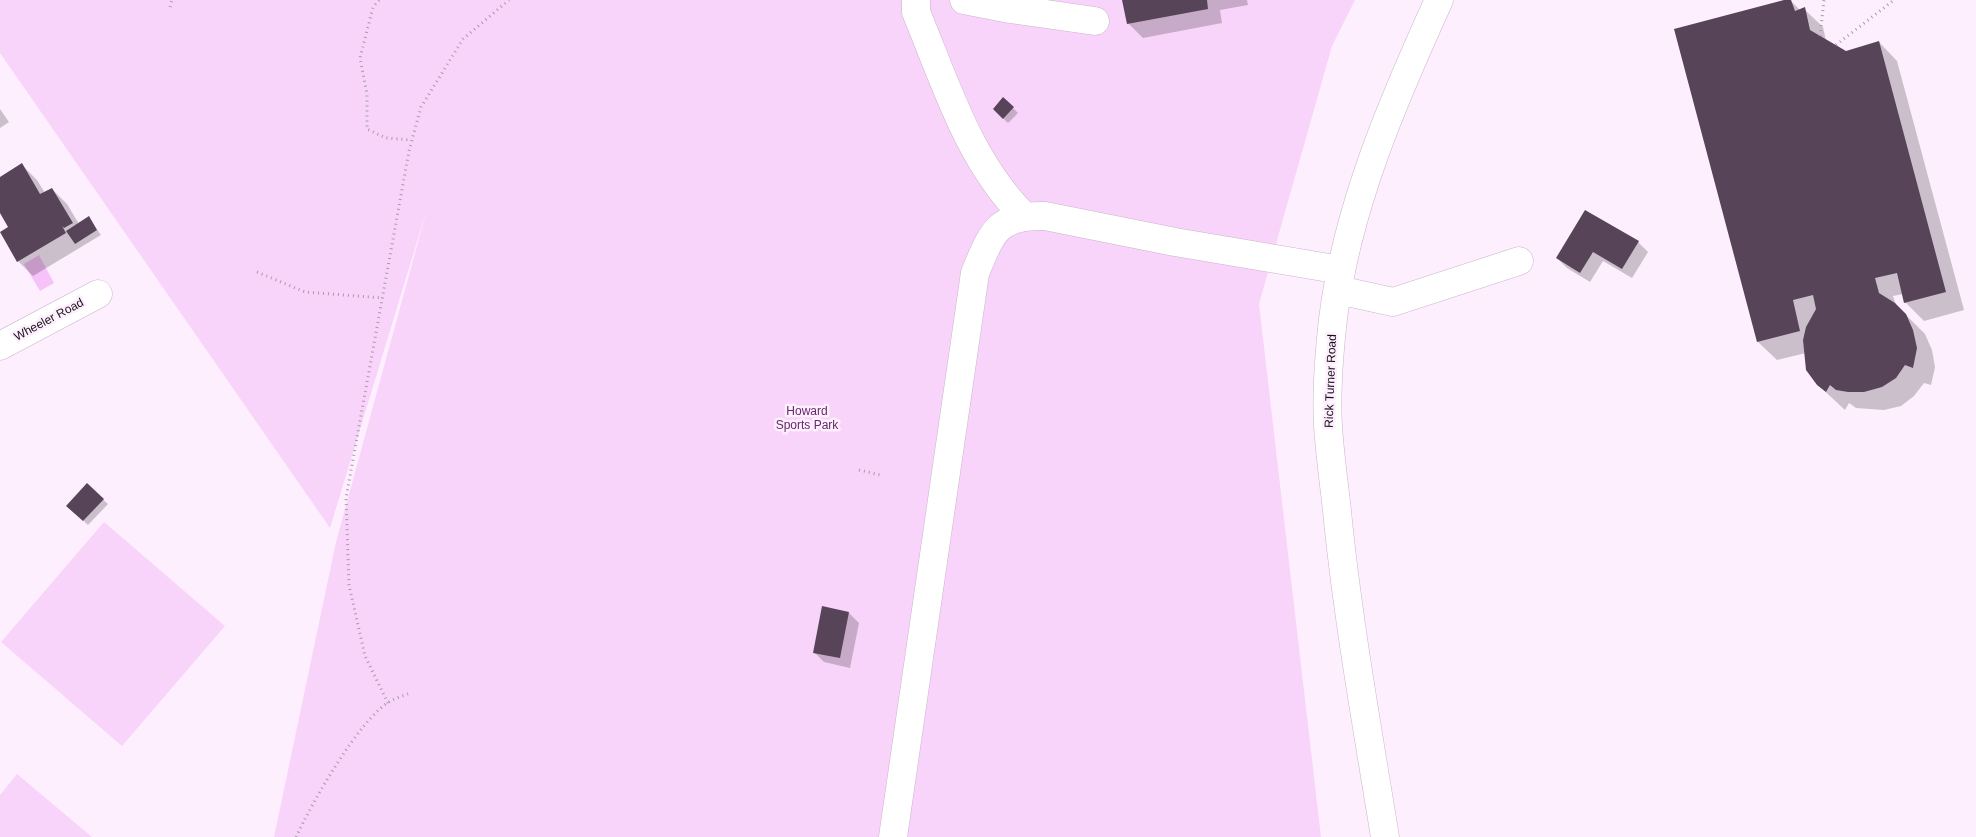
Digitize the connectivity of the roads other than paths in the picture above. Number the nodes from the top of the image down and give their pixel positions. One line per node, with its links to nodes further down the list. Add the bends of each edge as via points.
1 (916, 0): 5 (main road, via 916,12 975,150 1006,198)
2 (964, 0): 4 (main road)
3 (1439, 0): 7 (main road, Rick Turner Road, via 1409,65 1373,159 1348,236)
4 (1095, 21)
5 (1024, 216): 7 (main road, via 1045,216 1175,242); 10 (main road, via 1006,222 991,235 974,273)
6 (1519, 261): 7 (main road, via 1393,302)
7 (1340, 280): 11 (main road, Rick Turner Road, via 1329,375 1328,425 1346,600)
8 (98, 294): 9 (main road, Wheeler Road)
9 (0, 346)
10 (893, 837)
11 (1385, 837)

